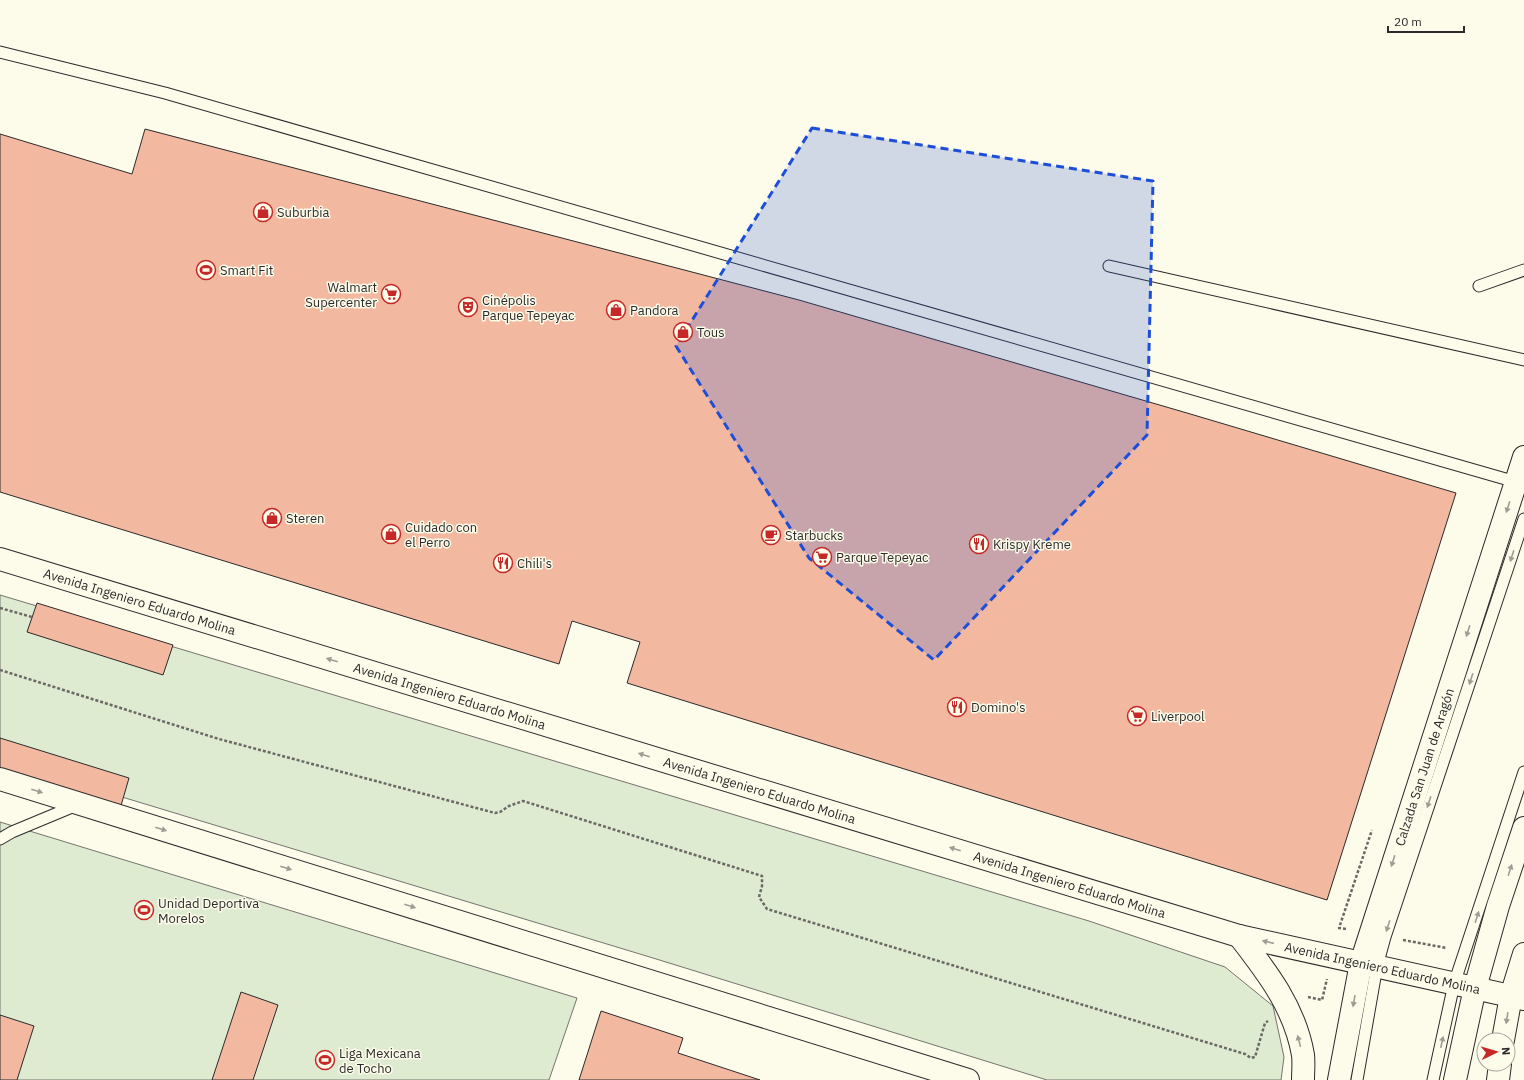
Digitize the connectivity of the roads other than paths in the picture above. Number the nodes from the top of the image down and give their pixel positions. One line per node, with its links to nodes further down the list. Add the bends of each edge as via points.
1 (0, 52): 7 (lane, via 165,93)
2 (1110, 266): 5 (lane)
3 (1524, 270): 4 (lane)
4 (1479, 286)
5 (1524, 360)
6 (1524, 457): 7 (main road, Calzada San Juan de Aragón)
7 (1516, 482): 17 (main road, Calzada San Juan de Aragón, one-way to 17)
8 (1524, 519): 17 (lane, one-way to 17, via 1385,936)
9 (0, 559): 15 (main road, Avenida Ingeniero Eduardo Molina, one-way to 9)
10 (1524, 772): 18 (lane, one-way to 10)
11 (0, 779): 12 (main road, one-way to 12)
12 (79, 804): 14 (lane); 21 (main road, one-way to 21)
13 (1524, 828): 18 (main road, one-way to 13, via 1498,906)
14 (0, 839)
15 (1239, 936): 17 (main road, Avenida Ingeniero Eduardo Molina, one-way to 15); 22 (main road, one-way to 15, via 1303,1056 1288,1008 1280,992)
16 (1524, 954): 19 (main road)
17 (1369, 965): 18 (main road, Avenida Ingeniero Eduardo Molina); 23 (main road, Calzada San Juan de Aragón, one-way to 23); 24 (lane)
18 (1465, 986): 19 (main road, Avenida Ingeniero Eduardo Molina); 25 (lane, one-way to 18); 26 (main road)
19 (1517, 998): 20 (main road, one-way to 20)
20 (1506, 1032)
21 (968, 1080)
22 (1303, 1080)
23 (1339, 1080)
24 (1357, 1080)
25 (1433, 1080)
26 (1455, 1080)

